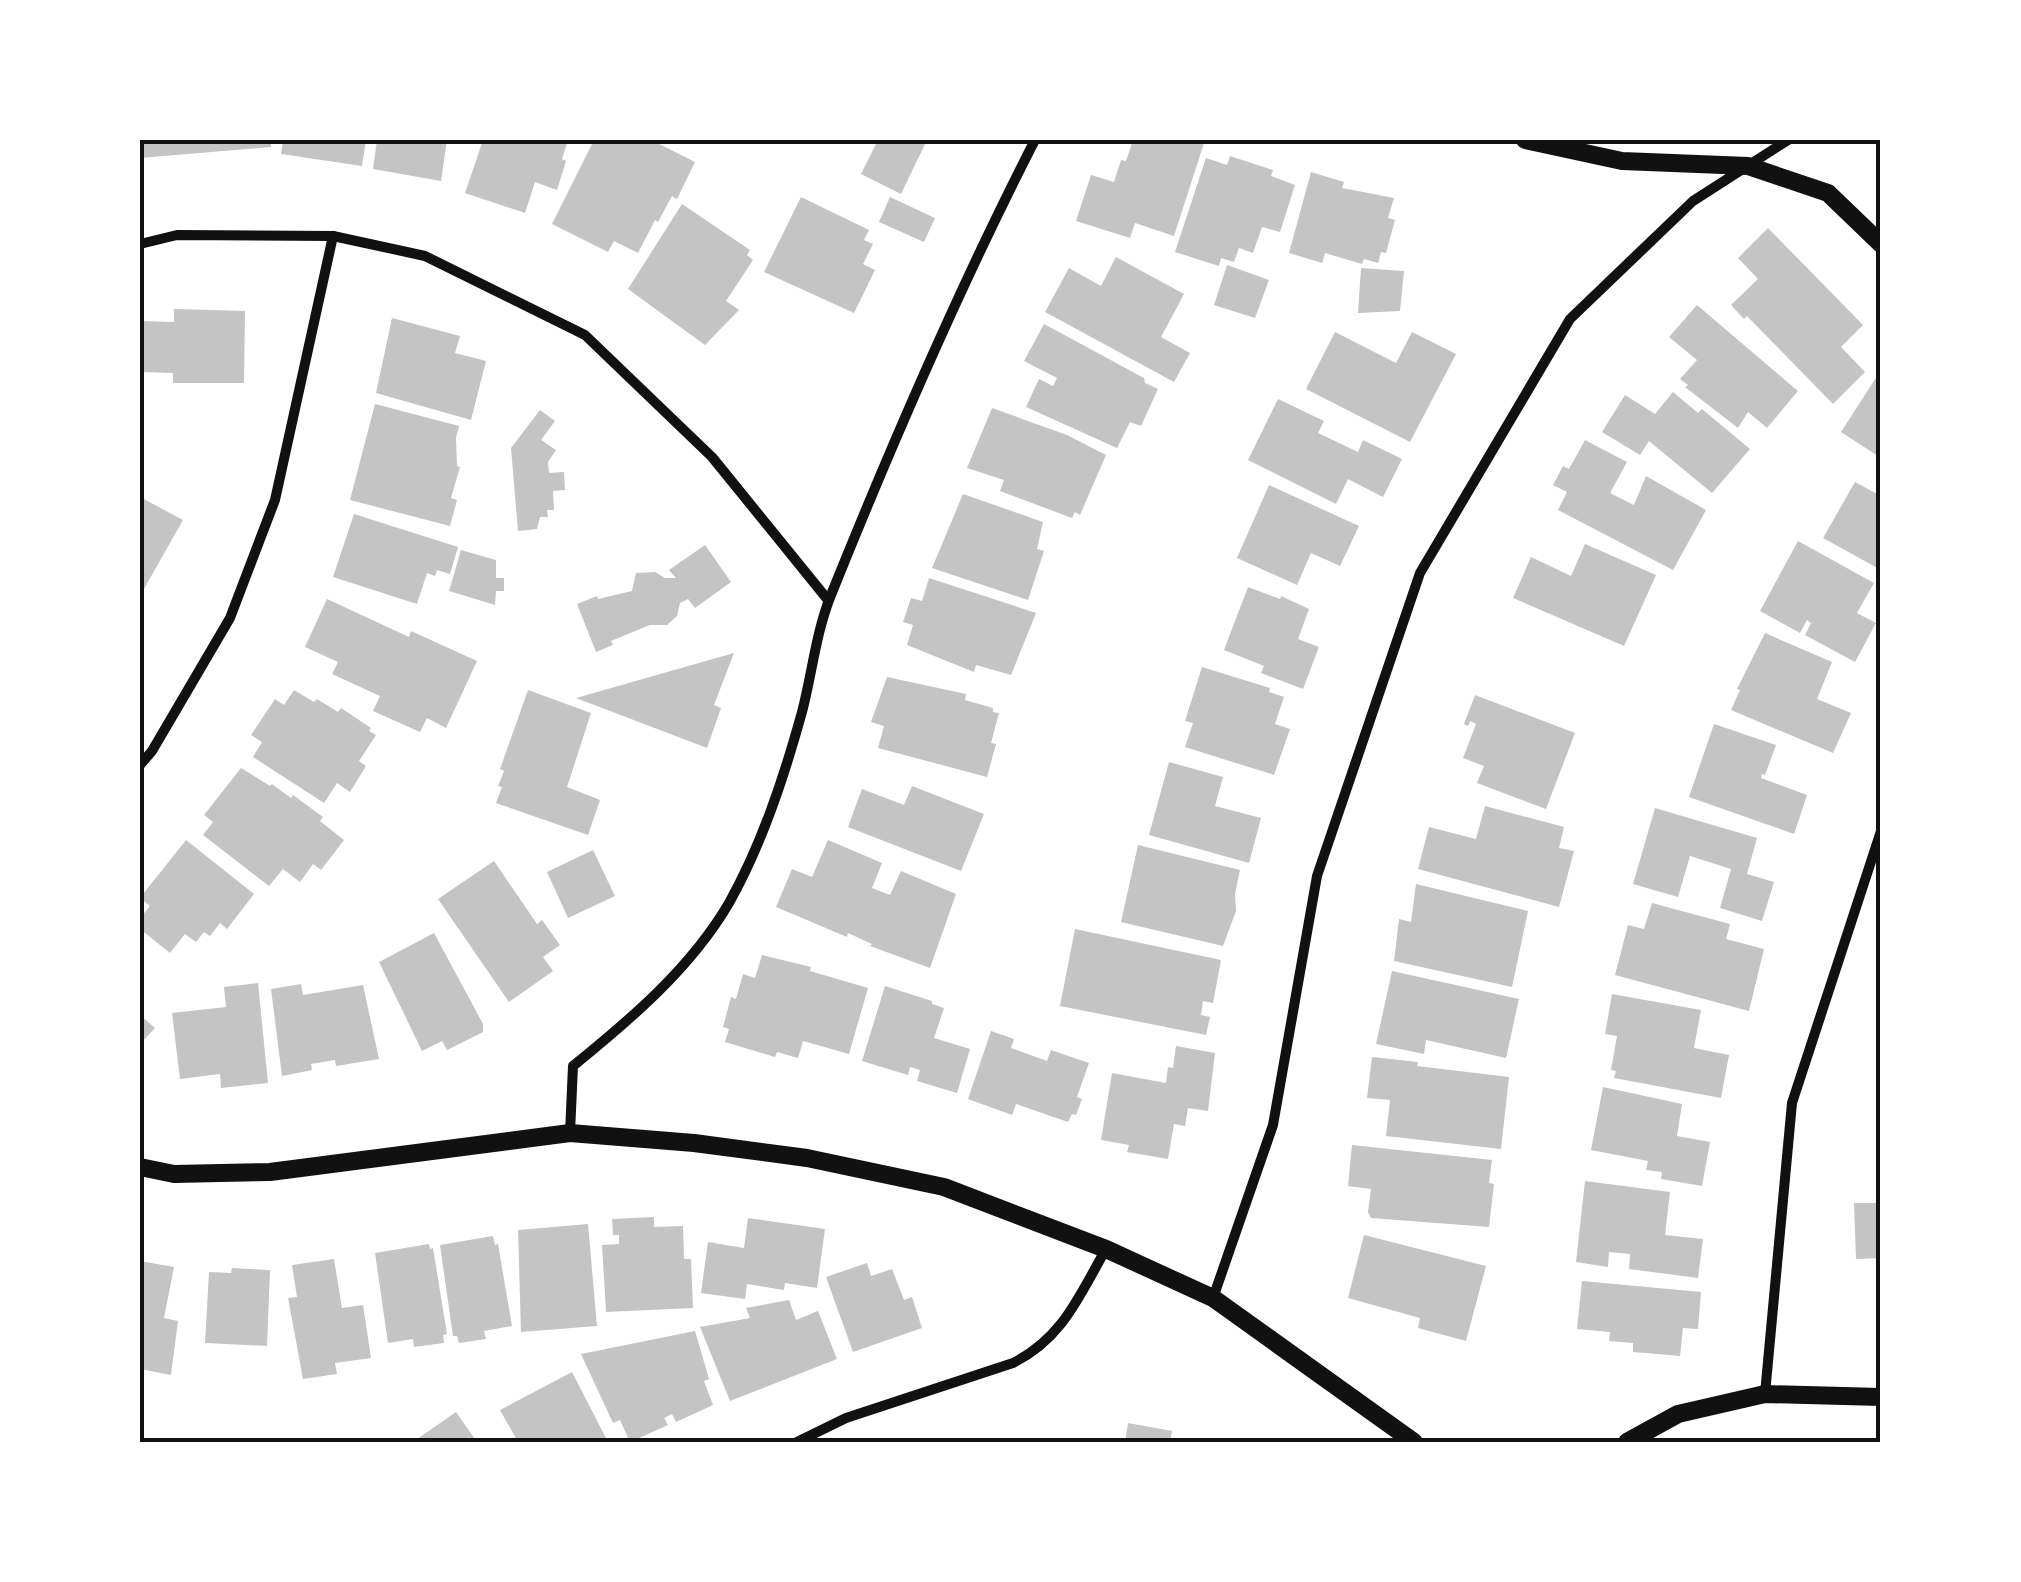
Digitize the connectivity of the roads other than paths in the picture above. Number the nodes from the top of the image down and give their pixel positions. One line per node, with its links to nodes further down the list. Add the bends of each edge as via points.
1 (1035, 140): 8 (street, via 977,252)
2 (1525, 140): 4 (street, via 1622,161)
3 (1788, 140): 4 (street)
4 (1748, 166): 7 (street, via 1828,193); 14 (street, via 1693,201 1570,319 1420,573 1317,876 1274,1125)
5 (333, 236): 6 (street, via 177,235); 8 (street, via 425,256 586,335 712,457); 9 (street, via 275,500 230,618)
6 (140, 244)
7 (1881, 244)
8 (828, 600): 11 (street, via 802,713 757,848 727,906 690,955 635,1016 574,1066)
9 (140, 765)
10 (1881, 831): 15 (street, via 1792,1103)
11 (570, 1133): 12 (street, via 270,1172 174,1174); 13 (street, via 806,1158 927,1183)
12 (140, 1167)
13 (1106, 1249): 14 (street); 17 (street, via 1062,1326 1038,1351 846,1418)
14 (1213, 1298): 18 (street)
15 (1765, 1394): 16 (street); 19 (street, via 1678,1414)
16 (1881, 1397)
17 (797, 1442)
18 (1414, 1442)
19 (1626, 1442)

